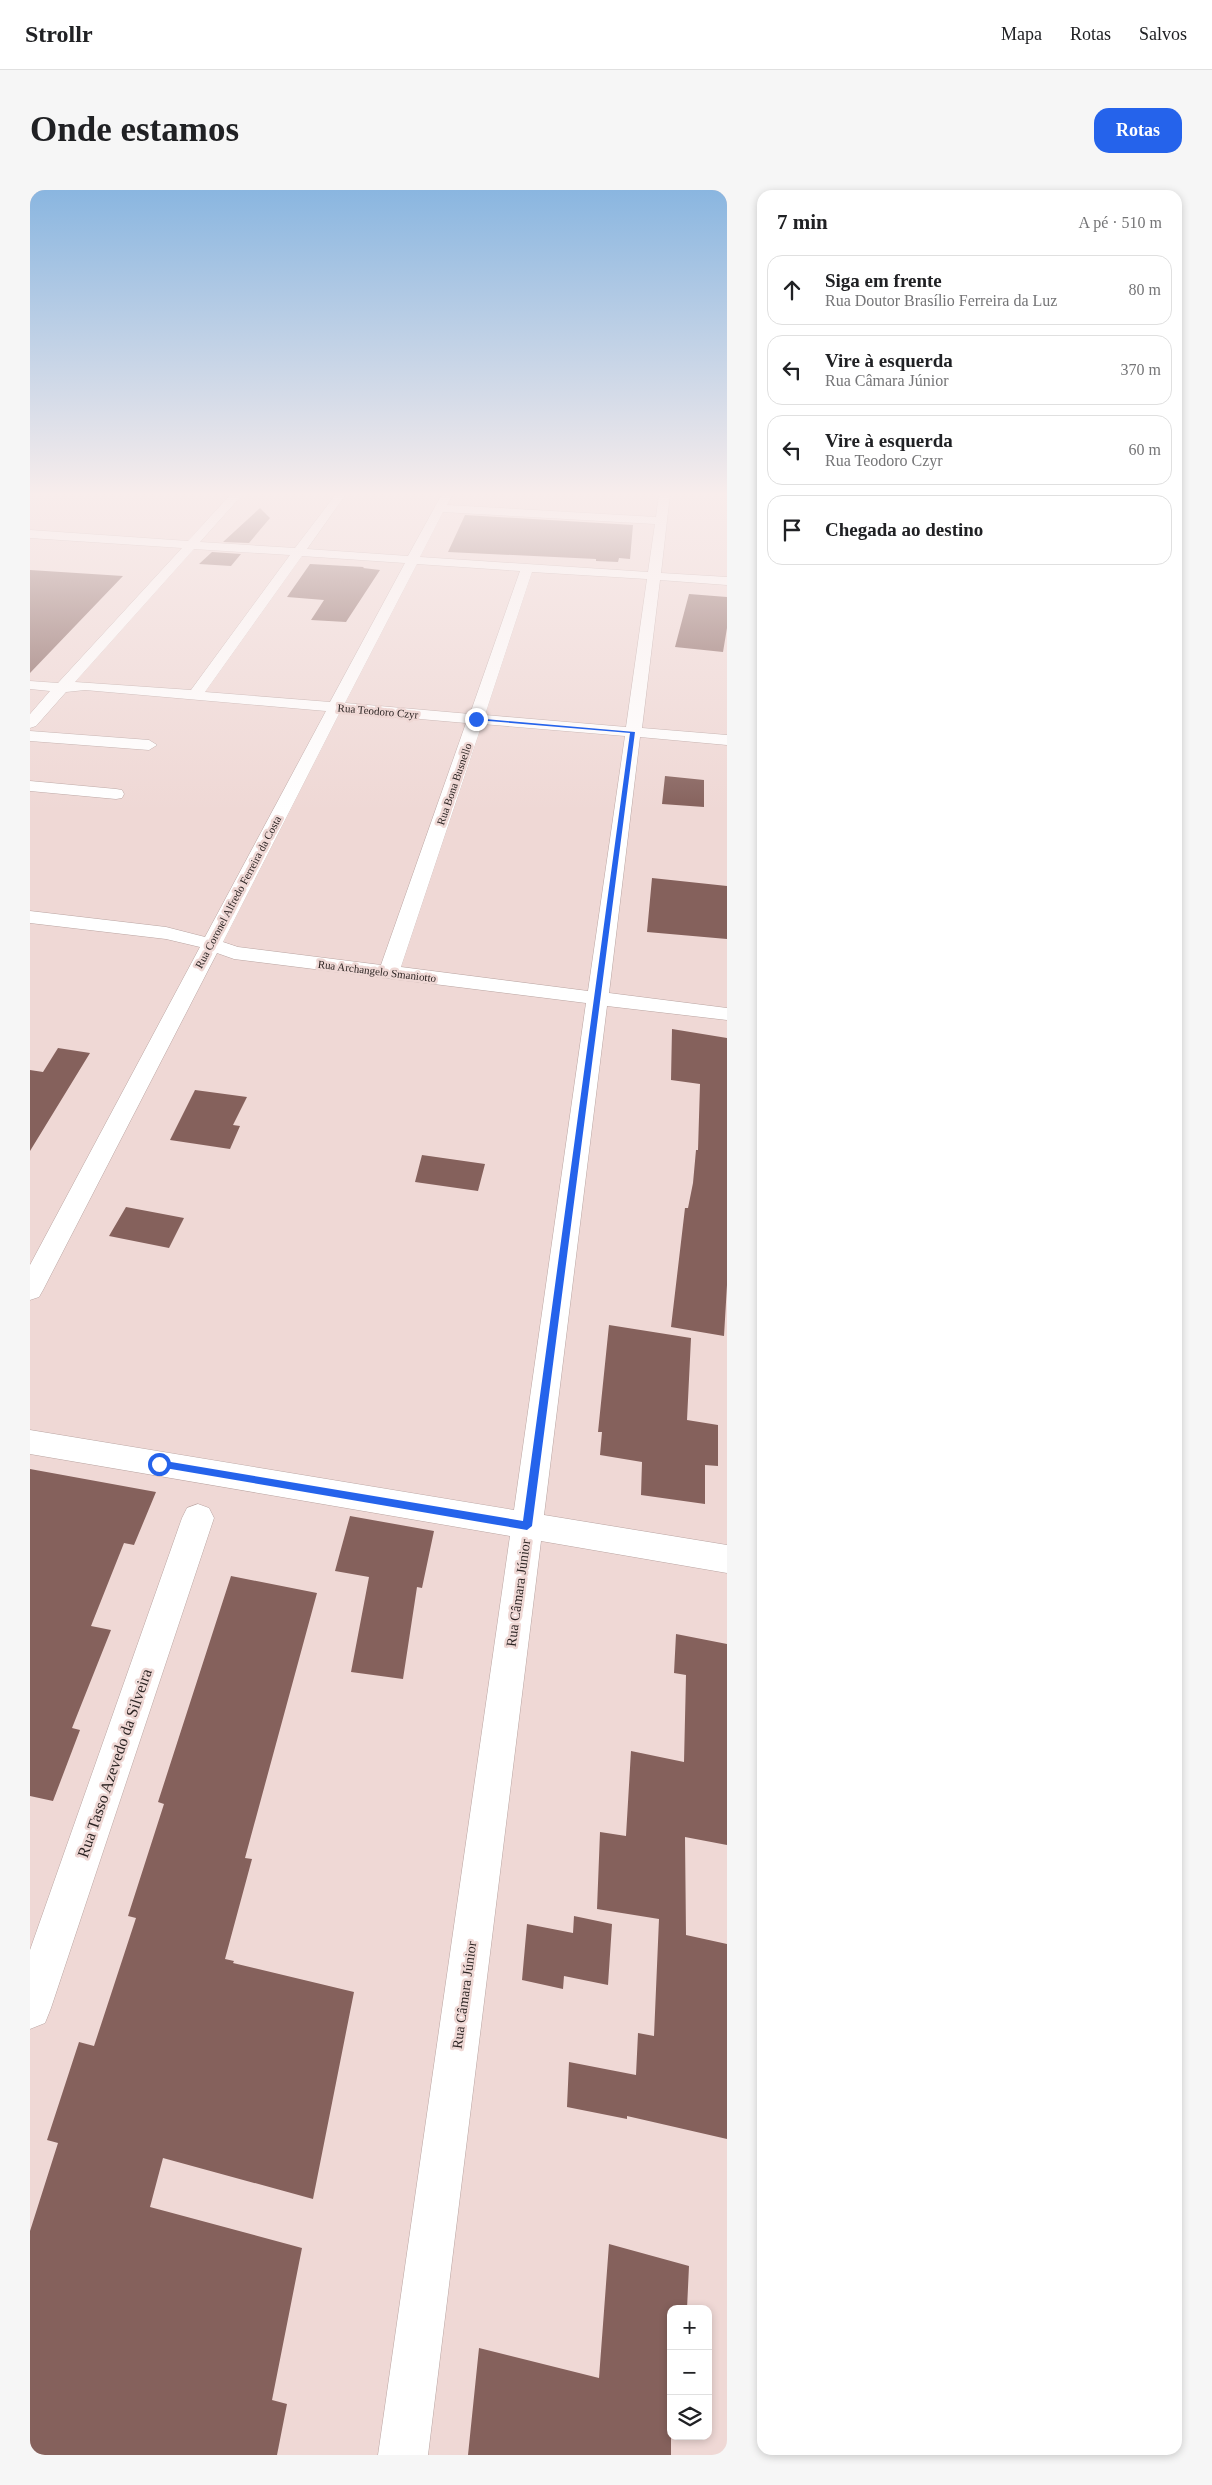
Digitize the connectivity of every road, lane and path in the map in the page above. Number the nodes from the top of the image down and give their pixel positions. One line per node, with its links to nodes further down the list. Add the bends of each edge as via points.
1 (141, 600): 7 (street)
2 (264, 600): 8 (street)
3 (391, 600): 9 (street, Rua Coronel Alfredo Ferreira da Costa)
4 (517, 600): 10 (street, Rua Bona Busnello)
5 (651, 600): 12 (street, Rua Câmara Júnior)
6 (30, 685): 7 (street, Rua Teodoro Czyr)
7 (61, 688): 8 (street, Rua Teodoro Czyr, via 86,686); 11 (street)
8 (195, 695): 9 (street, Rua Teodoro Czyr)
9 (335, 707): 10 (street, Rua Teodoro Czyr); 19 (street, Rua Coronel Alfredo Ferreira da Costa)
10 (476, 719): 12 (street, Rua Teodoro Czyr); 20 (street, Rua Bona Busnello)
11 (30, 723)
12 (633, 732): 14 (street, Rua Teodoro Czyr); 21 (street, Rua Câmara Júnior)
13 (30, 736): 15 (street)
14 (727, 740)
15 (149, 745)
16 (30, 786): 17 (street)
17 (116, 794)
18 (30, 917): 19 (street, Rua Archangelo Smaniotto, via 158,932)
19 (211, 944): 20 (street, Rua Archangelo Smaniotto, via 234,953); 23 (street, Rua Coronel Alfredo Ferreira da Costa)
20 (389, 972): 21 (street, Rua Archangelo Smaniotto)
21 (597, 998): 22 (street, Rua Archangelo Smaniotto); 26 (street, Rua Câmara Júnior)
22 (727, 1014)
23 (30, 1290)
24 (30, 1442): 26 (street)
25 (198, 1518): 28 (street, Rua Tasso Azevedo da Silveira)
26 (527, 1526): 27 (street); 29 (street, Rua Câmara Júnior)
27 (727, 1559)
28 (30, 2008)
29 (403, 2455)

